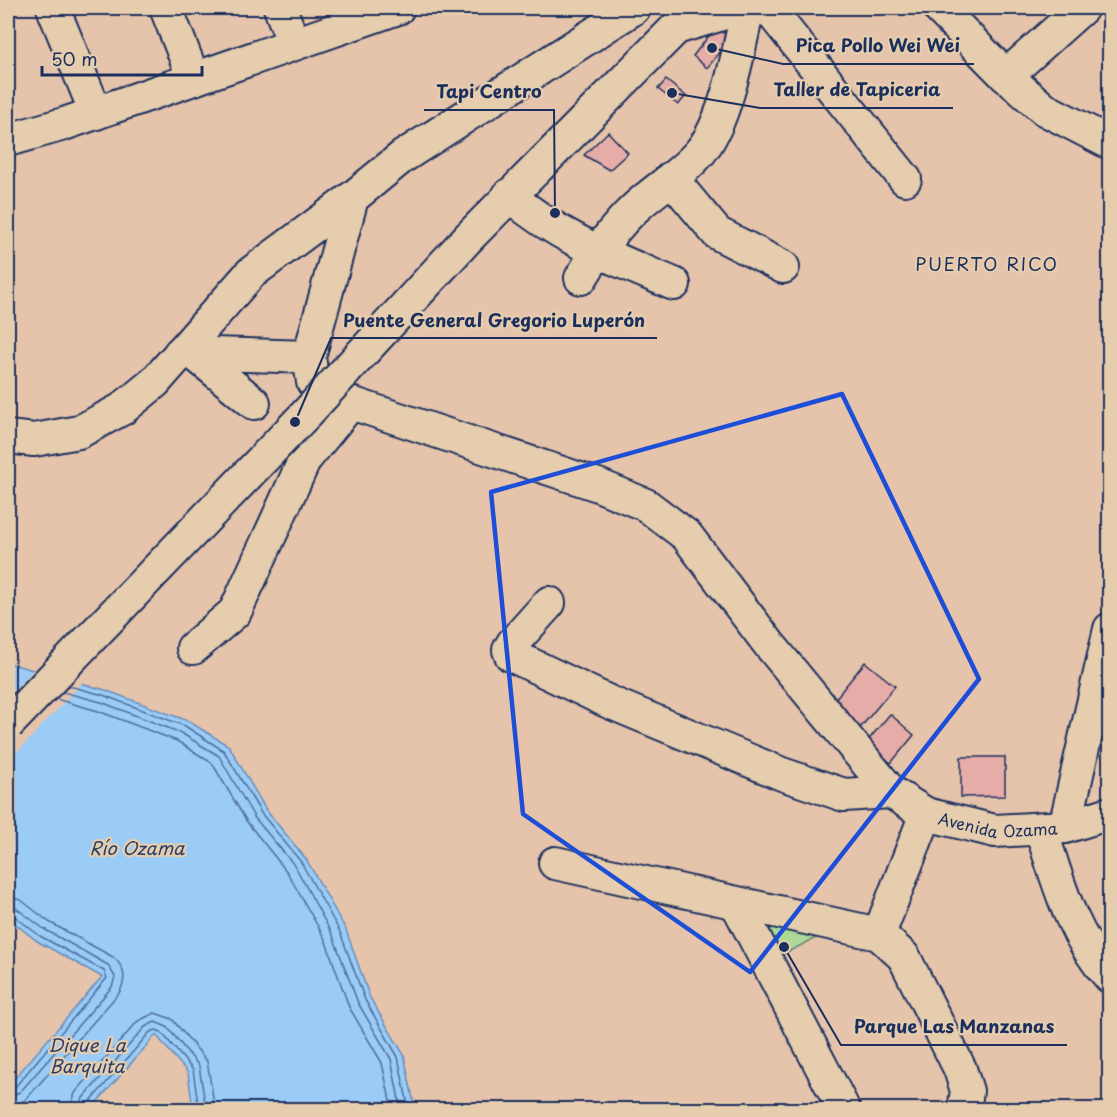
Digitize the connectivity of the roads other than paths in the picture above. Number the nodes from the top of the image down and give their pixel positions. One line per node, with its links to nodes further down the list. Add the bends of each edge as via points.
1 (53, 8): 15 (street)
2 (166, 8): 14 (street)
3 (280, 8): 12 (street)
4 (394, 8): 12 (street)
5 (634, 8): 21 (street, via 402,157)
6 (742, 8): 11 (street)
7 (748, 8): 18 (street, via 716,126 700,151)
8 (768, 8): 19 (street)
9 (939, 8): 13 (street)
10 (1082, 8): 13 (street)
11 (684, 18): 20 (street)
12 (294, 44): 14 (street)
13 (1006, 76): 17 (street, via 1057,118)
14 (194, 79): 15 (street)
15 (96, 113): 16 (street)
16 (8, 140)
17 (1110, 142)
18 (671, 178): 22 (street, via 634,209); 23 (street, via 717,233)
19 (905, 179)
20 (509, 195): 22 (street, via 537,219); 34 (street, bridge, via 307,413)
21 (351, 198): 26 (street, via 251,273); 27 (street)
22 (597, 251): 24 (street); 25 (street)
23 (783, 267)
24 (581, 278)
25 (674, 284)
26 (189, 355): 27 (street); 28 (street); 30 (street, via 122,409 79,432 34,440)
27 (309, 357): 29 (street, Avenida Ozama, via 313,382 330,396)
28 (254, 403)
29 (350, 404): 33 (street, via 305,459 235,612); 35 (street, Avenida Ozama, via 598,485 654,512 687,536 776,653)
30 (8, 437)
31 (549, 603): 35 (street, via 513,643 511,655 609,702 782,774 844,795)
32 (1110, 629): 38 (street)
33 (193, 648)
34 (8, 724)
35 (891, 792): 37 (street, Avenida Ozama)
36 (1110, 813): 38 (street, Avenida Ozama)
37 (926, 814): 38 (street, Avenida Ozama, via 995,831); 41 (street)
38 (1053, 828): 42 (street, via 1073,924 1090,954)
39 (555, 863): 40 (street)
40 (737, 904): 41 (street); 43 (street)
41 (879, 934): 44 (street, via 904,957 960,1070 966,1091)
42 (1110, 977)
43 (844, 1110)
44 (964, 1110)

